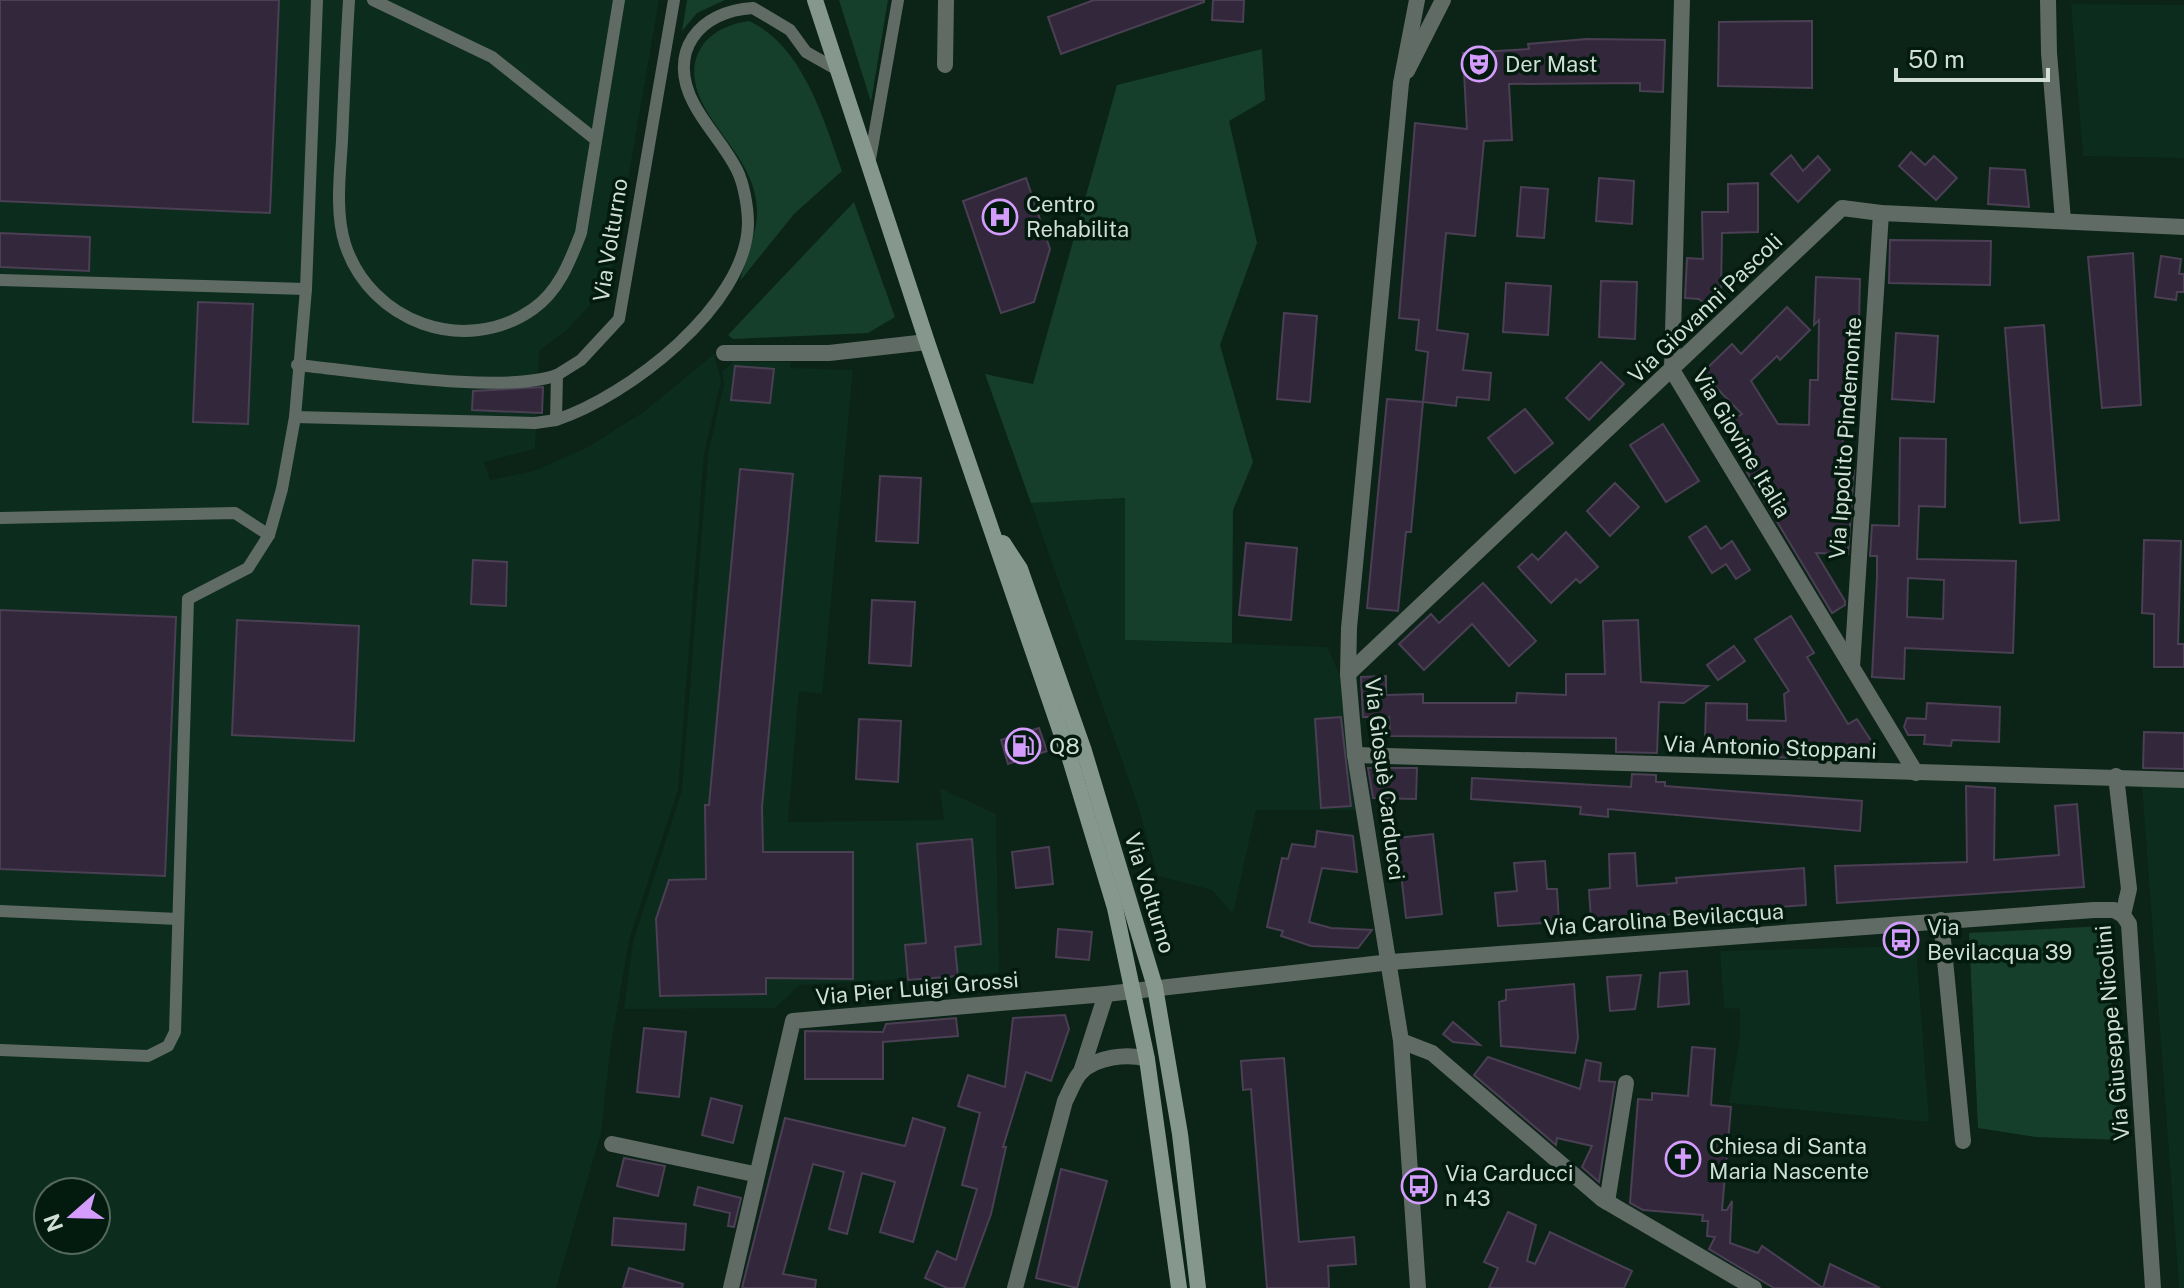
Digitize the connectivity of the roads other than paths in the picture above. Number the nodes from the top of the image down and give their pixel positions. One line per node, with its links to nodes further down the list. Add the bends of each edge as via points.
1 (317, 0): 22 (lane)
2 (349, 0): 16 (lane, via 339,197 344,242 358,274 379,300 410,321 439,330 504,325 534,308 558,285 581,233)
3 (373, 0): 16 (lane, via 492,57)
4 (619, 0): 16 (lane)
5 (674, 0): 27 (lane, Via Volturno, via 619,319 581,360)
6 (815, 0): 14 (street, Via Volturno)
7 (898, 0): 17 (lane)
8 (946, 0): 13 (street)
9 (1417, 0): 15 (street, Via Giosuè Carducci)
10 (1443, 0): 15 (street, Via Giosuè Carducci)
11 (1682, 0): 26 (street, Via Giovine Italia)
12 (2048, 0): 19 (street)
13 (945, 65)
14 (836, 69): 17 (street, Via Volturno); 29 (lane, via 806,52 790,30 753,8 716,15 702,24 689,42 686,83 739,173 748,225 739,260 725,288 664,355 630,384)
15 (1401, 83): 34 (street, Via Giosuè Carducci)
16 (595, 139)
17 (869, 168): 23 (street, Via Volturno)
18 (1881, 213): 19 (street, Via Giovanni Pascoli); 26 (street, Via Giovanni Pascoli, via 1842,208); 33 (street, Via Ippolito Pindemonte)
19 (2063, 220): 20 (street, Via Giovanni Pascoli)
20 (2184, 227)
21 (0, 280): 22 (lane)
22 (306, 289): 25 (lane)
23 (927, 342): 24 (street, via 829,353); 31 (street, Via Volturno)
24 (724, 353)
25 (297, 365): 27 (lane, via 499,382 536,383); 28 (lane)
26 (1672, 370): 33 (street, Via Giovine Italia); 34 (street, Via Giovanni Pascoli)
27 (557, 375): 29 (lane)
28 (295, 417): 29 (lane); 32 (lane)
29 (556, 420)
30 (0, 518): 32 (lane, via 235,513)
31 (993, 528): 44 (street, Via Volturno, via 1020,569 1084,751); 45 (street, Via Volturno, via 1115,908)
32 (269, 535): 41 (lane, via 248,568 188,599)
33 (1852, 667): 36 (street, Via Giovine Italia)
34 (1348, 674): 35 (street, Via Giosuè Carducci)
35 (1355, 755): 36 (street, Via Antonio Stoppani); 43 (street, Via Giosuè Carducci)
36 (1916, 773): 37 (street, Via Antonio Stoppani)
37 (2116, 776): 38 (street, Via Antonio Stoppani); 40 (street, Via Giuseppe Nicolini, via 2129,889)
38 (2184, 780)
39 (0, 911): 41 (lane)
40 (2123, 915): 42 (street, Via Carolina Bevilacqua, via 2099,909); 62 (street, Via Giuseppe Nicolini, via 2129,924)
41 (178, 919): 48 (lane, via 175,1032 159,1053)
42 (1941, 920): 43 (street, Via Carolina Bevilacqua); 52 (street)
43 (1391, 962): 44 (street, Via Carolina Bevilacqua); 47 (street, Via Giosuè Carducci)
44 (1155, 987): 45 (street, Via Pier Luigi Grossi); 59 (street, Via Volturno)
45 (1131, 990): 46 (street, Via Pier Luigi Grossi); 49 (street, Via Volturno)
46 (1106, 994): 50 (street); 54 (street, Via Pier Luigi Grossi, via 793,1021)
47 (1401, 1041): 55 (street, via 1432,1053); 60 (street, Via Giosuè Carducci)
48 (0, 1050)
49 (1147, 1059): 50 (street, via 1130,1054); 58 (street, Via Volturno)
50 (1081, 1072): 57 (street, via 1065,1101)
51 (1626, 1083): 55 (street)
52 (1963, 1141)
53 (612, 1144): 54 (street)
54 (754, 1174): 56 (street, Via Pier Luigi Grossi)
55 (1607, 1202): 61 (street)
56 (731, 1288)
57 (1015, 1288)
58 (1179, 1288)
59 (1198, 1288)
60 (1418, 1288)
61 (1754, 1288)
62 (2153, 1288)

